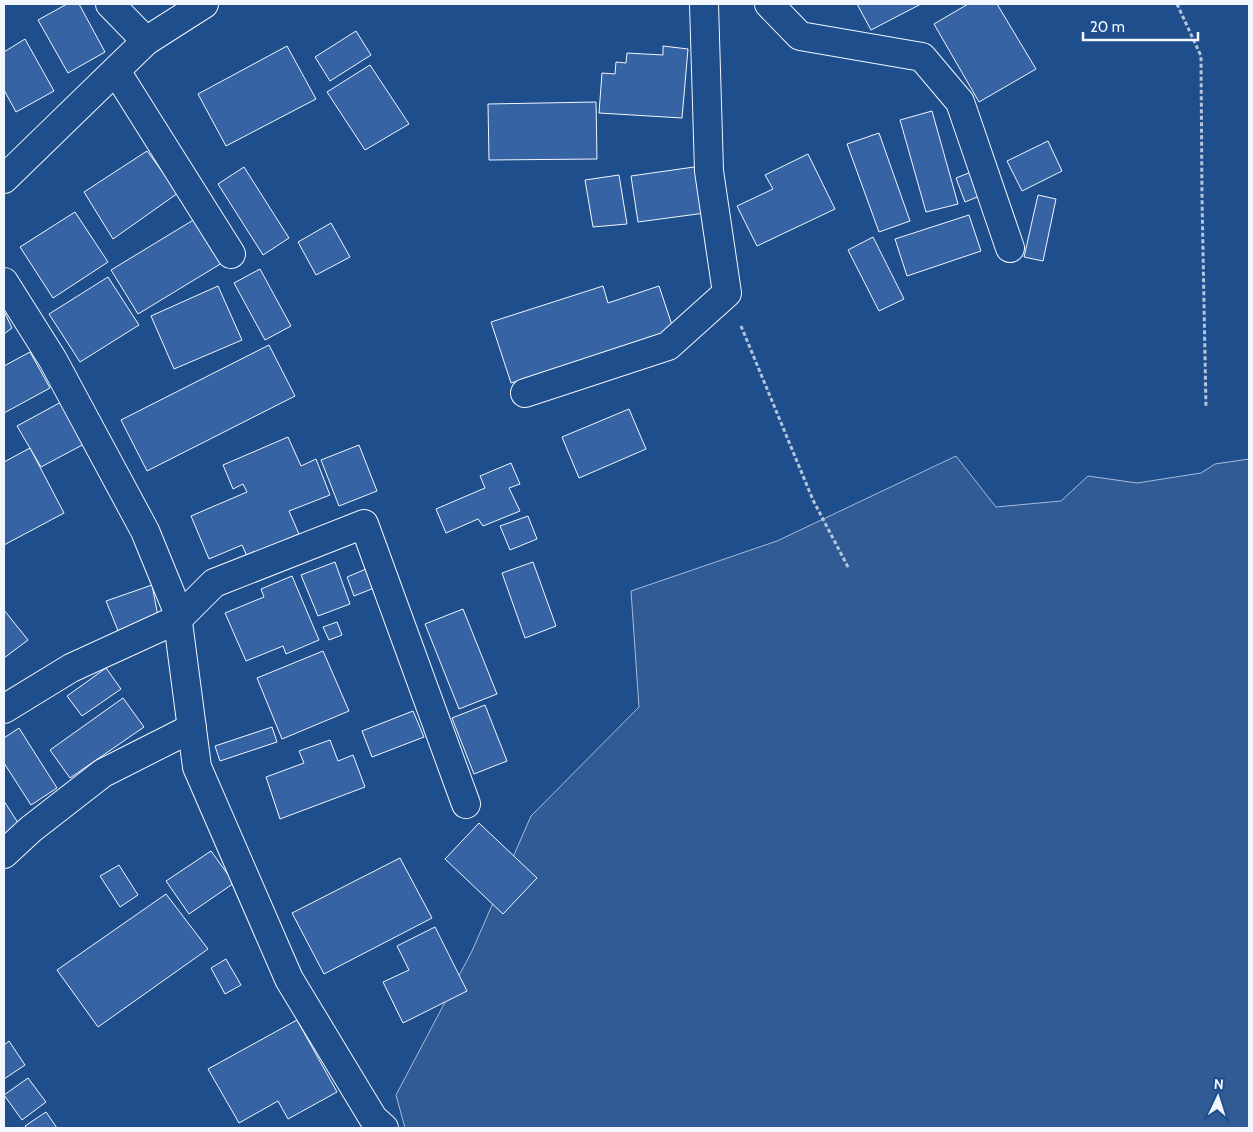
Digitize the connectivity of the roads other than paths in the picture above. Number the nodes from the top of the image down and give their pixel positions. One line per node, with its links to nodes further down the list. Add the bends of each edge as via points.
1 (110, 4): 5 (street)
2 (204, 4): 5 (street)
3 (704, 4): 11 (street, via 709,171 727,293 668,346)
4 (770, 4): 8 (street, via 800,36 922,57 960,102)
5 (146, 41): 6 (street)
6 (116, 71): 7 (street); 9 (street)
7 (4, 179)
8 (1010, 248)
9 (231, 254)
10 (4, 282): 12 (street, via 53,360 145,531)
11 (526, 393)
12 (178, 619): 13 (street, via 71,668); 14 (street); 15 (street, via 214,583 364,524)
13 (4, 709)
14 (192, 728): 16 (street, via 103,773); 17 (street, via 197,767 289,979)
15 (466, 804)
16 (4, 854)
17 (380, 1126)

